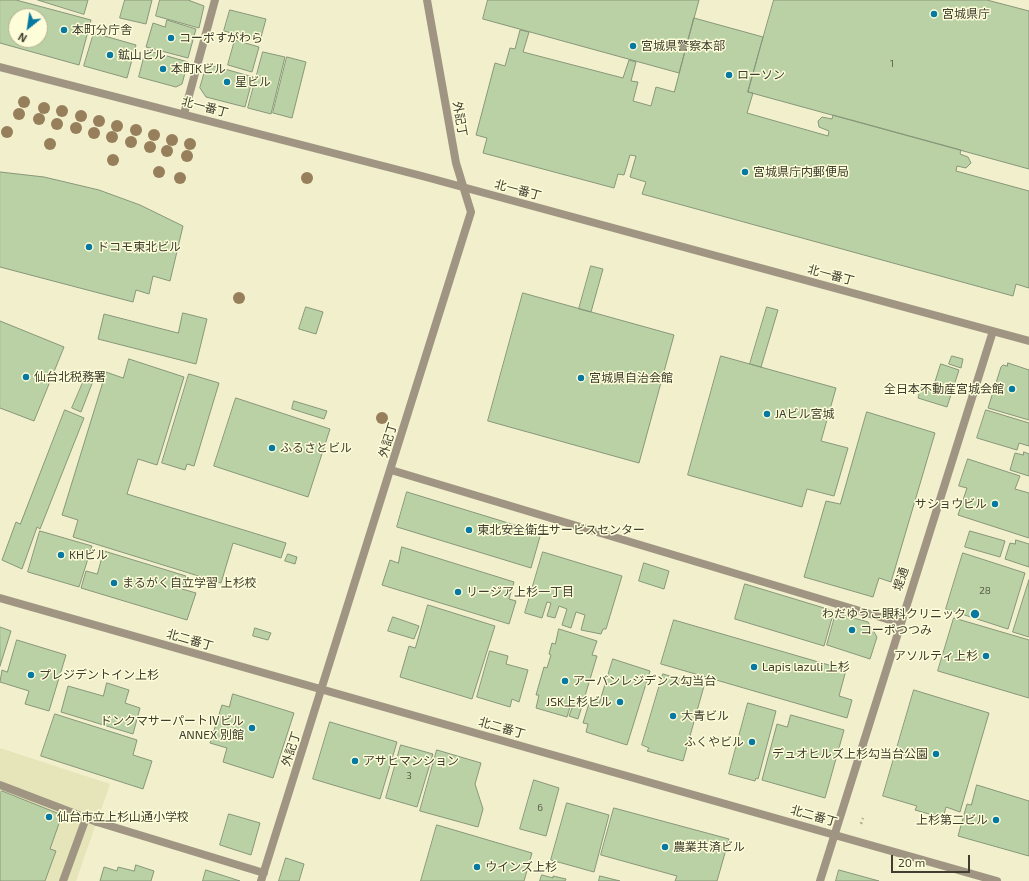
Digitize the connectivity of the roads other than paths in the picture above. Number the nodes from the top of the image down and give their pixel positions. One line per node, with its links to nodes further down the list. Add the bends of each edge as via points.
1 (216, 0): 4 (street)
2 (427, 0): 5 (street, 外記丁, via 456,163)
3 (0, 67): 4 (street, 北一番丁)
4 (184, 114): 5 (street, 北一番丁)
5 (464, 188): 6 (street, 北一番丁); 8 (street, 外記丁, via 471,212)
6 (993, 331): 7 (street, 北一番丁); 10 (street, 堤通)
7 (1029, 341)
8 (391, 470): 10 (street); 11 (street, 外記丁)
9 (0, 598): 11 (street, 北二番丁)
10 (900, 623): 14 (street, 堤通)
11 (322, 690): 14 (street, 北二番丁); 15 (street, 外記丁)
12 (0, 785): 13 (street)
13 (86, 818): 15 (street); 16 (street)
14 (835, 835): 17 (street, 堤通); 18 (street, 北二番丁)
15 (262, 877)
16 (63, 881)
17 (820, 881)
18 (997, 881)

